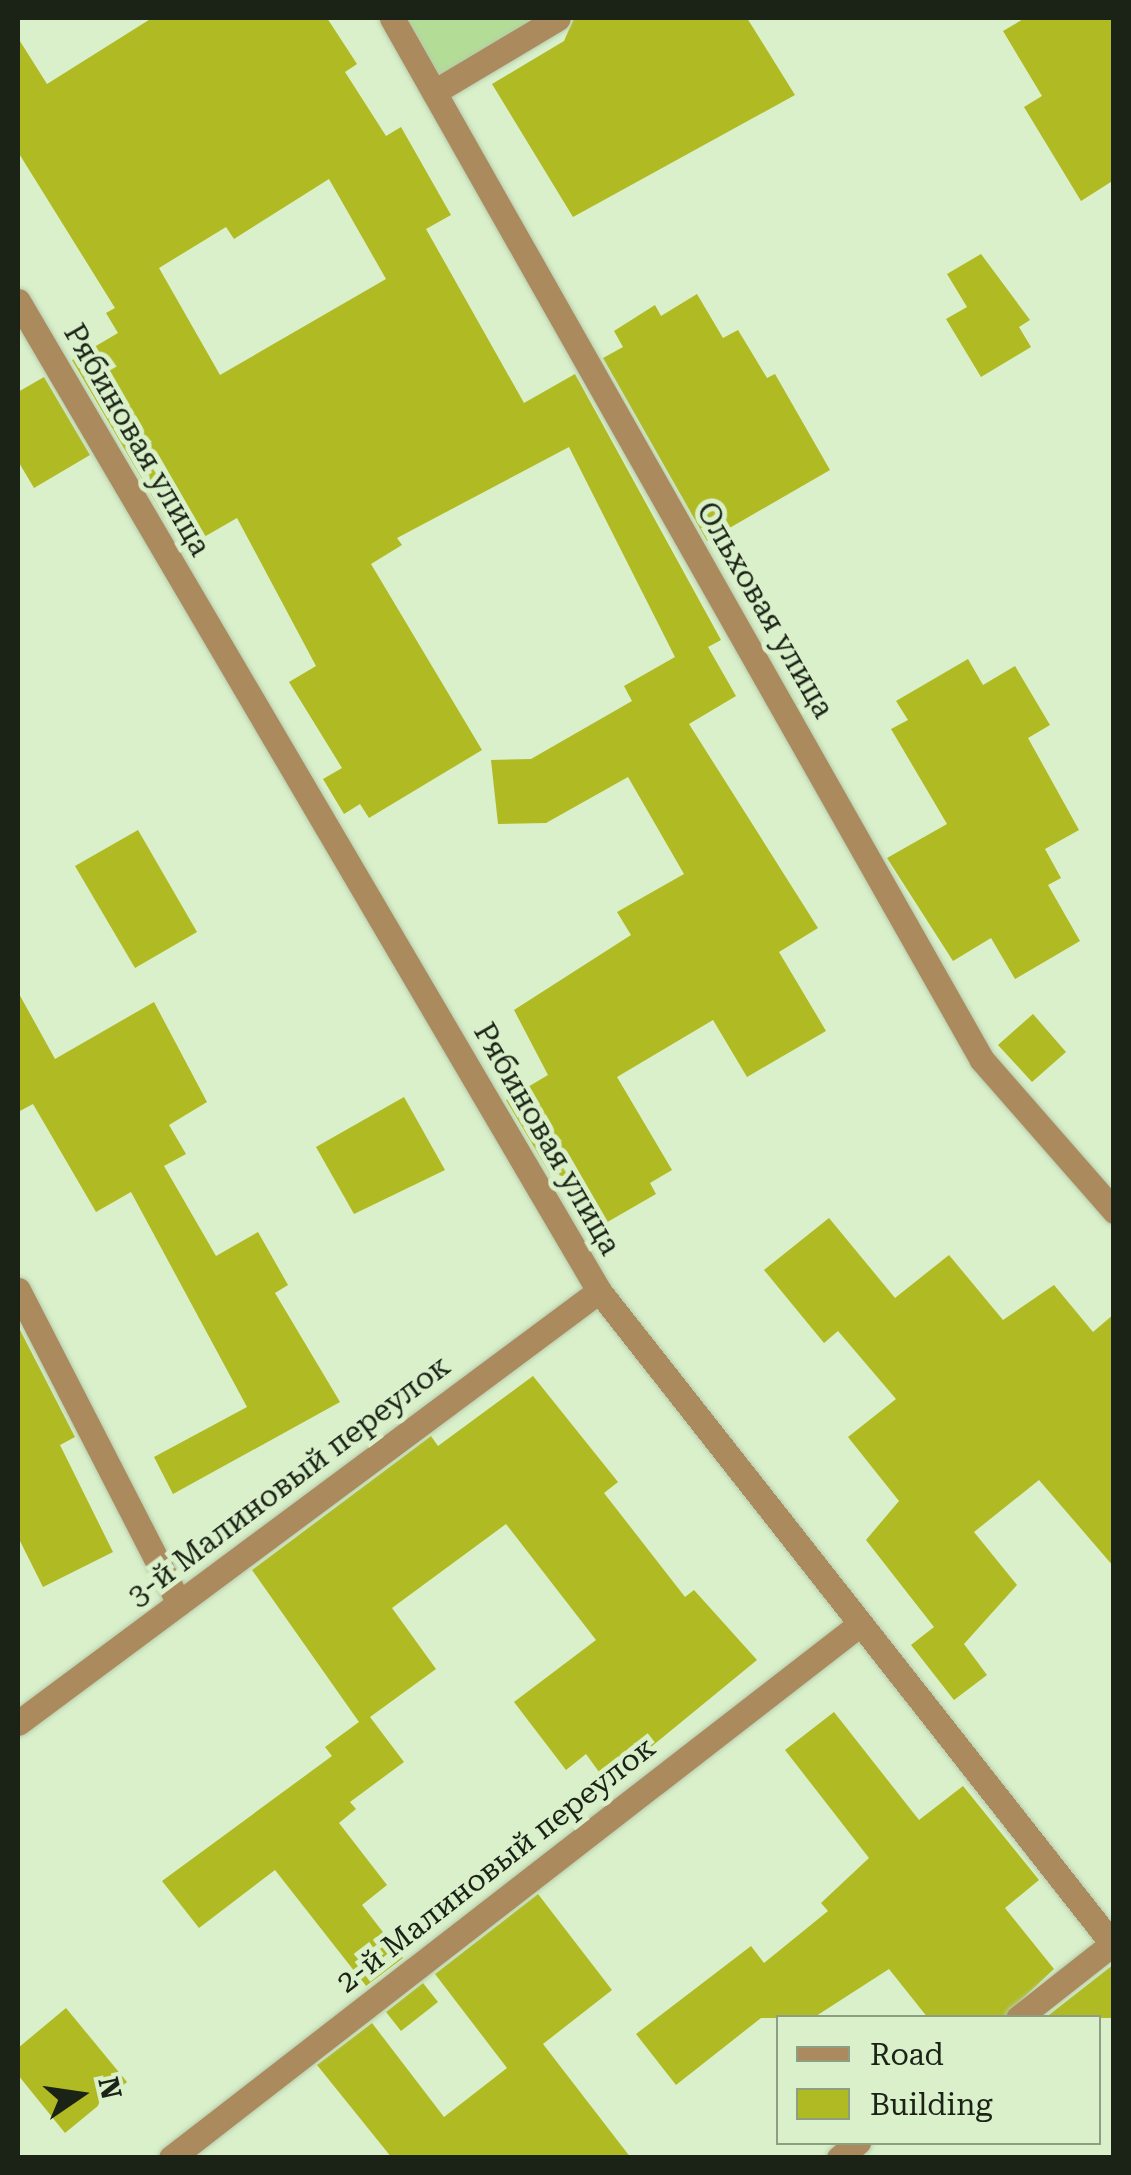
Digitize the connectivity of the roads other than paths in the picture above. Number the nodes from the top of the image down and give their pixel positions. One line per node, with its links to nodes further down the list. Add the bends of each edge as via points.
1 (392, 18): 3 (street, Ольховая улица)
2 (558, 18): 3 (street)
3 (434, 92): 5 (street, Ольховая улица, via 982,1060)
4 (18, 301): 7 (street, Рябиновая улица)
5 (1114, 1211)
6 (18, 1290): 8 (street)
7 (599, 1291): 8 (street, 3-й Малиновый переулок); 9 (street, Рябиновая улица)
8 (179, 1603): 10 (street, 3-й Малиновый переулок)
9 (860, 1624): 11 (street, Рябиновая улица); 13 (street, 2-й Малиновый переулок)
10 (18, 1723)
11 (1113, 1944): 12 (street)
12 (1022, 2015)
13 (172, 2158)

